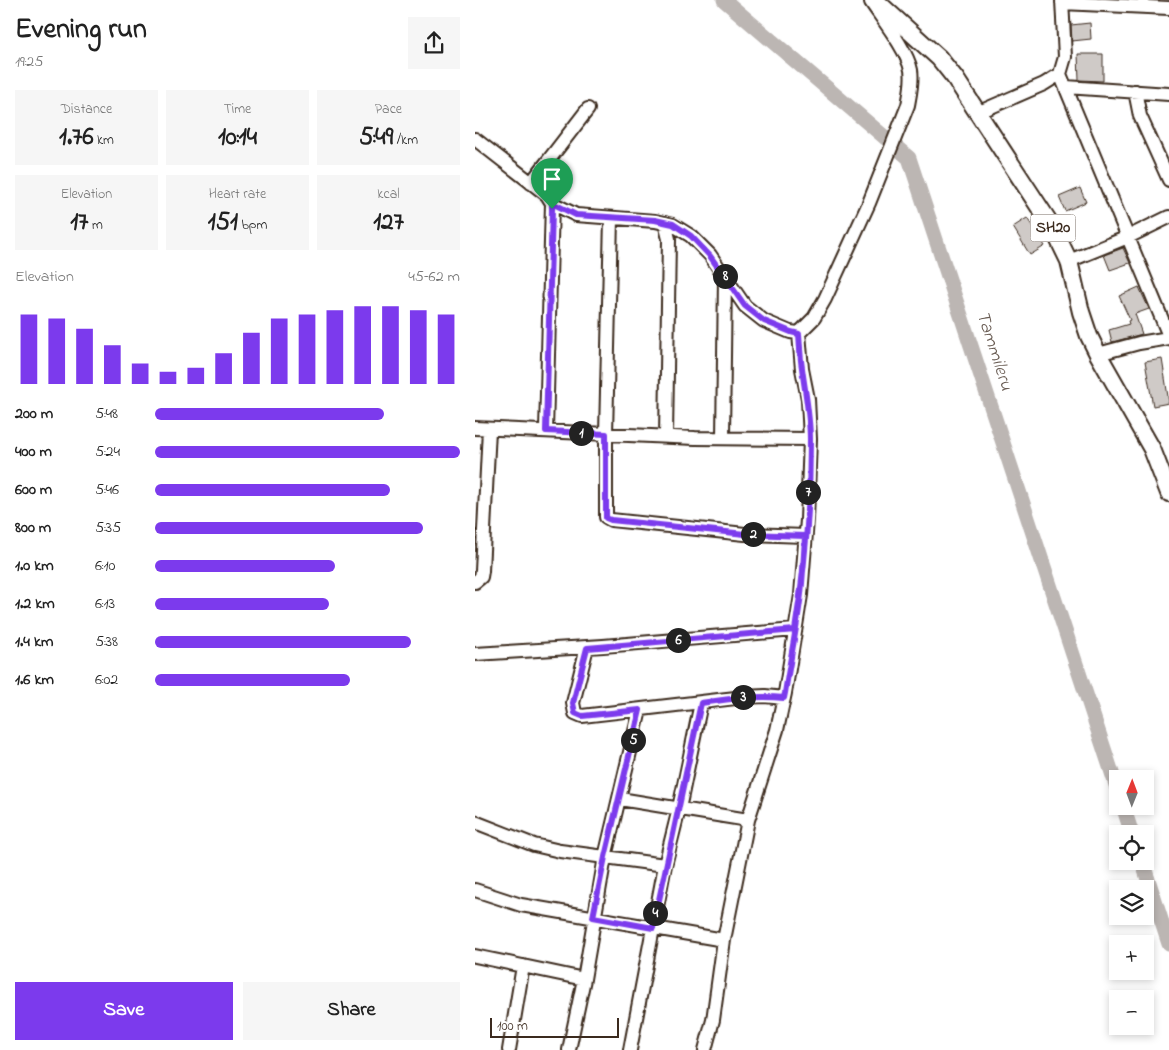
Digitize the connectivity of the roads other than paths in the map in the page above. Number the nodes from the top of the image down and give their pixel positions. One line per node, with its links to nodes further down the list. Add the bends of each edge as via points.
1 (870, 0): 21 (street, via 906,54 912,85 908,105 825,299)
2 (875, 0): 10 (main road, SH20, via 939,58)
3 (1062, 1): 4 (street); 5 (street, via 1065,56)
4 (1169, 8)
5 (1060, 74): 6 (street); 10 (street)
6 (1065, 87): 7 (street); 18 (street)
7 (1135, 91): 8 (street); 12 (street, via 1140,116)
8 (1169, 94)
9 (588, 110): 13 (street)
10 (977, 113): 19 (main road, SH20, via 1053,228)
11 (475, 139): 13 (street)
12 (1169, 180)
13 (531, 183): 14 (street)
14 (552, 203): 16 (street, via 576,215); 26 (street)
15 (1169, 217): 18 (street)
16 (611, 218): 17 (street); 27 (street)
17 (665, 223): 20 (street, via 673,224 691,236); 28 (street, via 669,239)
18 (1128, 237): 19 (street); 22 (street)
19 (1069, 261): 23 (main road, SH20, via 1081,312)
20 (725, 276): 21 (street, via 745,306 764,321); 29 (street)
21 (799, 334): 30 (street)
22 (1169, 337): 23 (street)
23 (1098, 354): 31 (main road, SH20, via 1151,449)
24 (475, 428): 25 (street)
25 (489, 429): 26 (street); 33 (street, via 482,571)
26 (546, 431): 27 (street)
27 (606, 434): 28 (street); 32 (street, via 606,518 745,534)
28 (666, 437): 29 (street)
29 (723, 438): 30 (street)
30 (810, 439): 32 (street)
31 (1169, 493)
32 (805, 536): 34 (street)
33 (475, 582)
34 (795, 630): 35 (street); 37 (street)
35 (587, 648): 36 (street); 39 (street, via 573,703 575,713 582,716)
36 (475, 654)
37 (784, 698): 38 (street, via 743,697); 42 (street)
38 (701, 703): 39 (street); 41 (street)
39 (640, 710): 40 (street)
40 (620, 800): 41 (street); 44 (street)
41 (679, 809): 42 (street); 45 (street)
42 (748, 820): 49 (street)
43 (475, 822): 44 (street, via 534,845)
44 (605, 857): 45 (street); 47 (street)
45 (665, 865): 48 (street)
46 (475, 890): 47 (street, via 521,905)
47 (593, 917): 48 (street); 52 (street)
48 (653, 928): 49 (street); 55 (street)
49 (724, 940): 56 (street, via 713,1020)
50 (475, 956): 51 (street)
51 (523, 966): 52 (street); 53 (street)
52 (584, 978): 54 (street)
53 (509, 1050)
54 (569, 1050)
55 (630, 1050)
56 (705, 1050)

